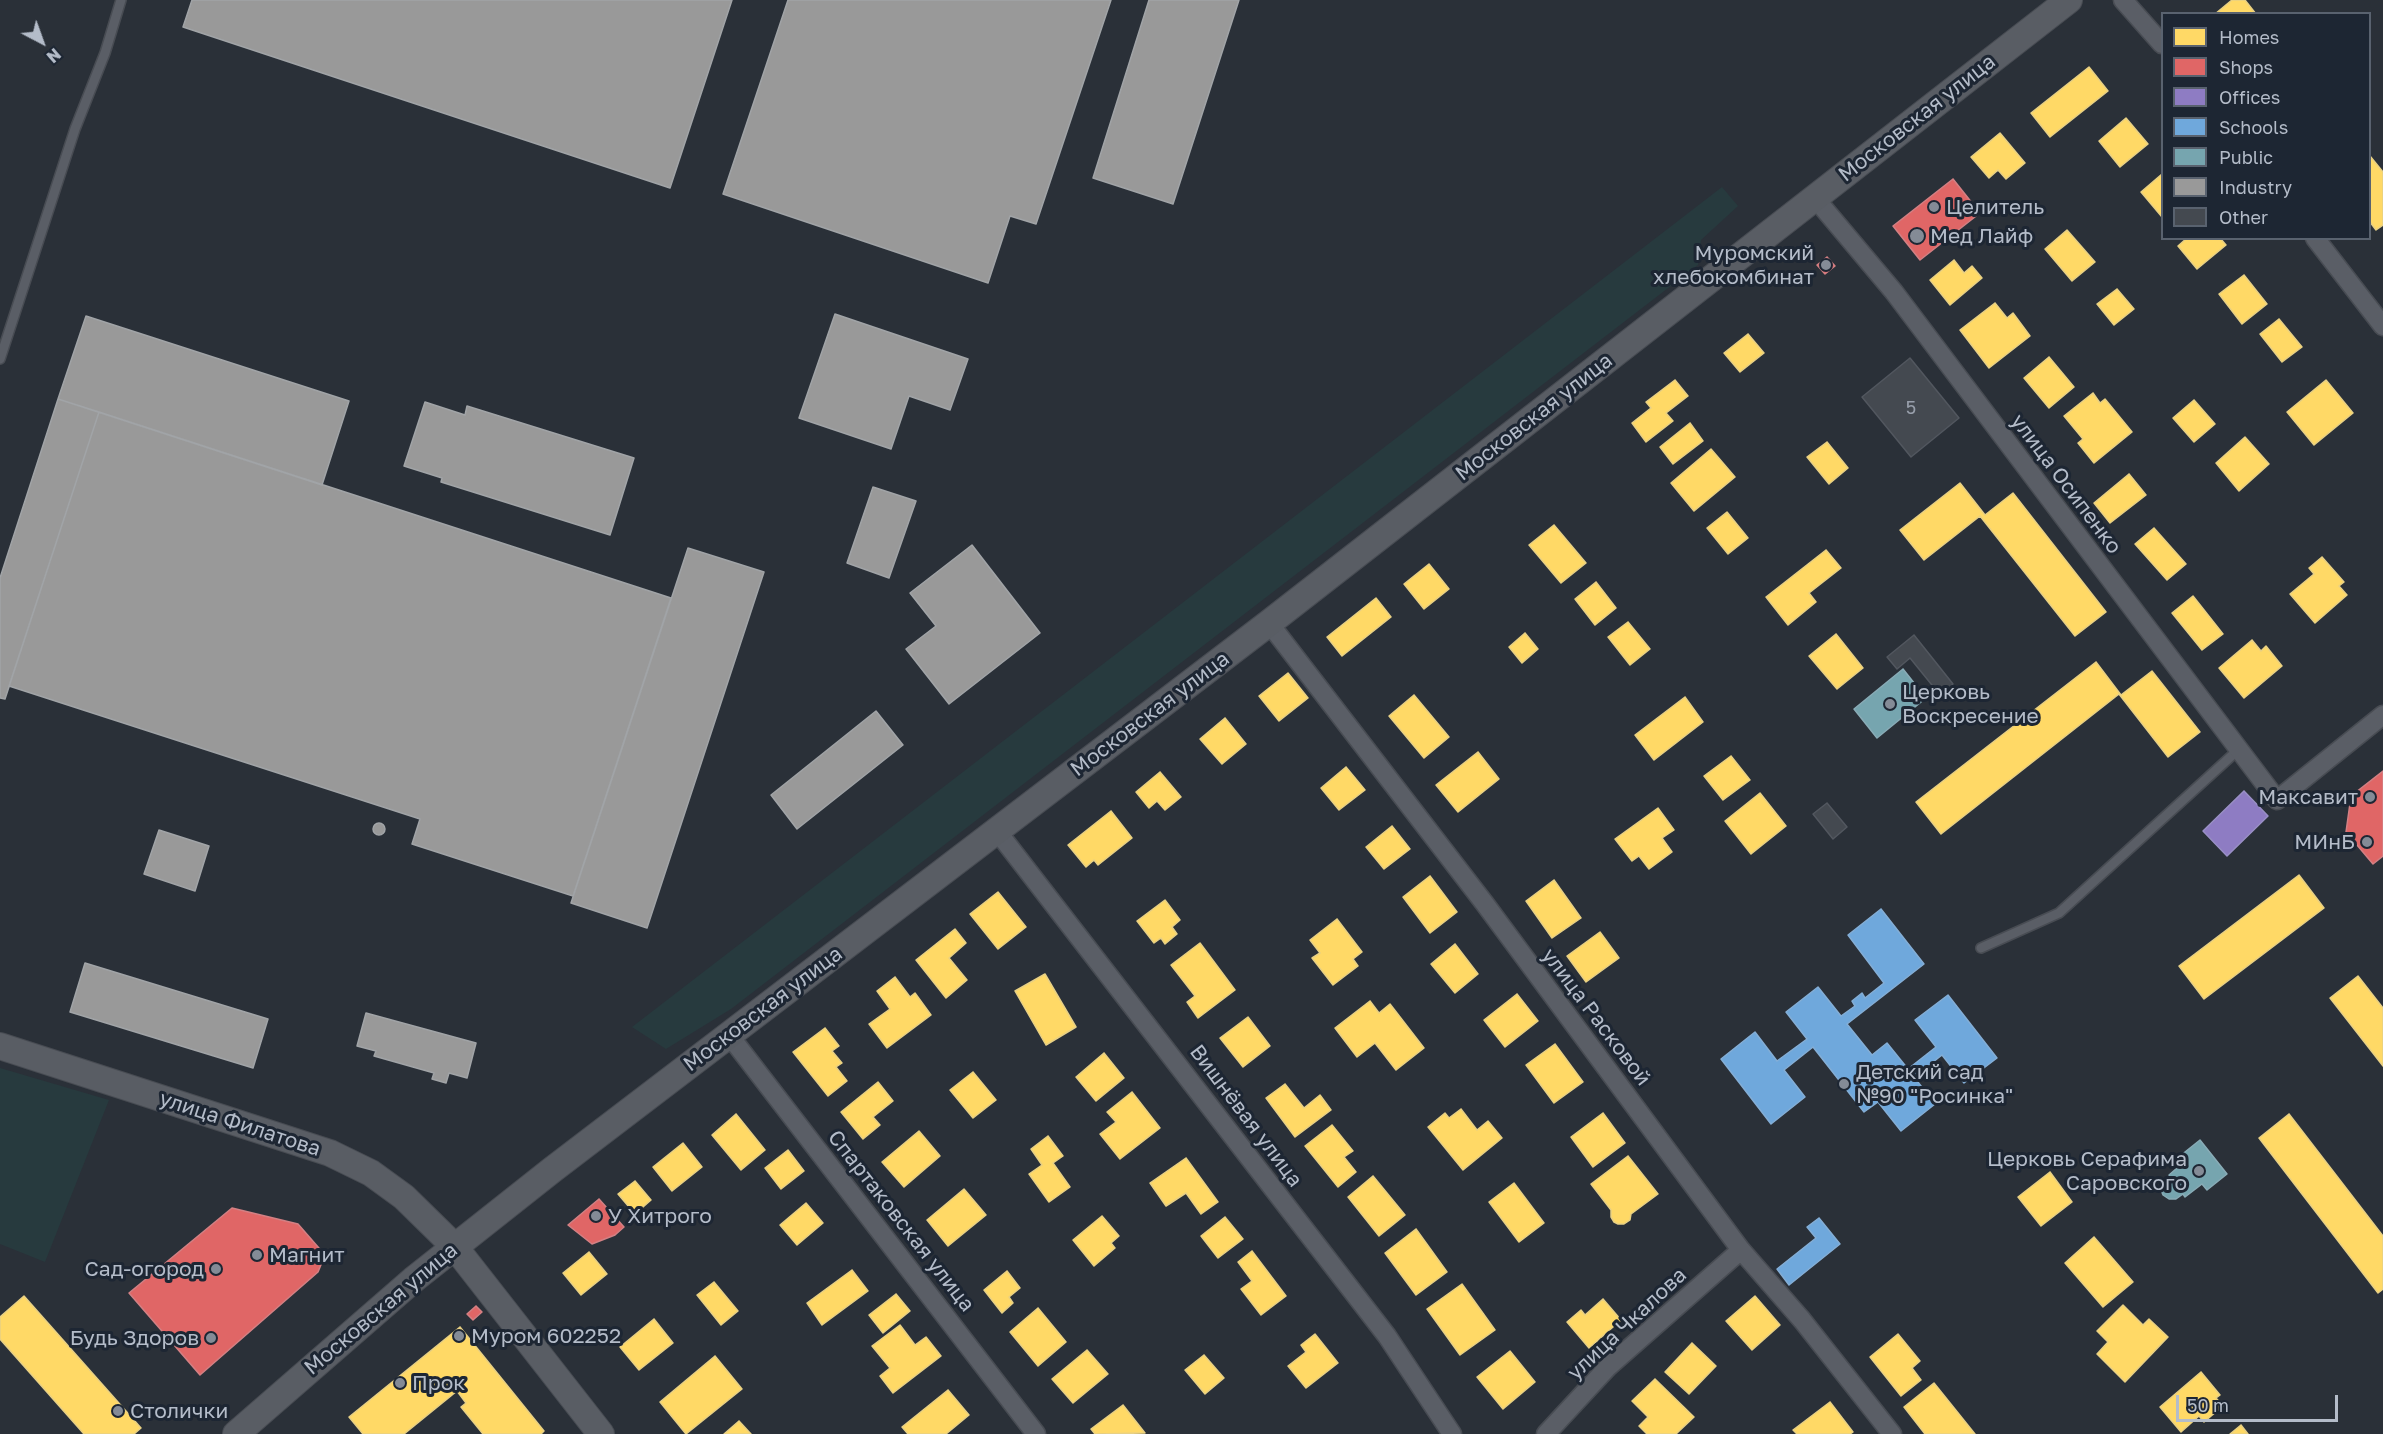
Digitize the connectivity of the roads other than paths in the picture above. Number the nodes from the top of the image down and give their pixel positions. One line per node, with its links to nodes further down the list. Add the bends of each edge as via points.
1 (122, 0): 8 (lane)
2 (2069, 0): 5 (main road, Московская улица)
3 (2123, 0): 4 (street)
4 (2161, 42)
5 (1815, 198): 9 (main road, Московская улица); 11 (street, улица Осипенко, via 1894,292)
6 (2317, 240): 7 (street)
7 (2383, 326)
8 (0, 359)
9 (1269, 623): 12 (main road, Московская улица); 17 (street, улица Расковой, via 1485,904)
10 (2383, 716): 11 (street, улица Осипенко, via 2277,800)
11 (2238, 750): 13 (lane, via 2059,913)
12 (997, 831): 14 (main road, Московская улица); 21 (street, Вишнёвая улица, via 1387,1336)
13 (1981, 948)
14 (729, 1035): 16 (main road, Московская улица); 20 (street, Спартаковская улица)
15 (0, 1046): 16 (main road, улица Филатова, via 330,1153 371,1173 404,1197)
16 (454, 1246): 18 (main road, Московская улица); 19 (main road, улица Филатова)
17 (1741, 1250): 22 (street, улица Чкалова, via 1608,1367); 23 (street, улица Расковой)
18 (236, 1434)
19 (601, 1434)
20 (1036, 1434)
21 (1452, 1434)
22 (1546, 1434)
23 (1892, 1434)

